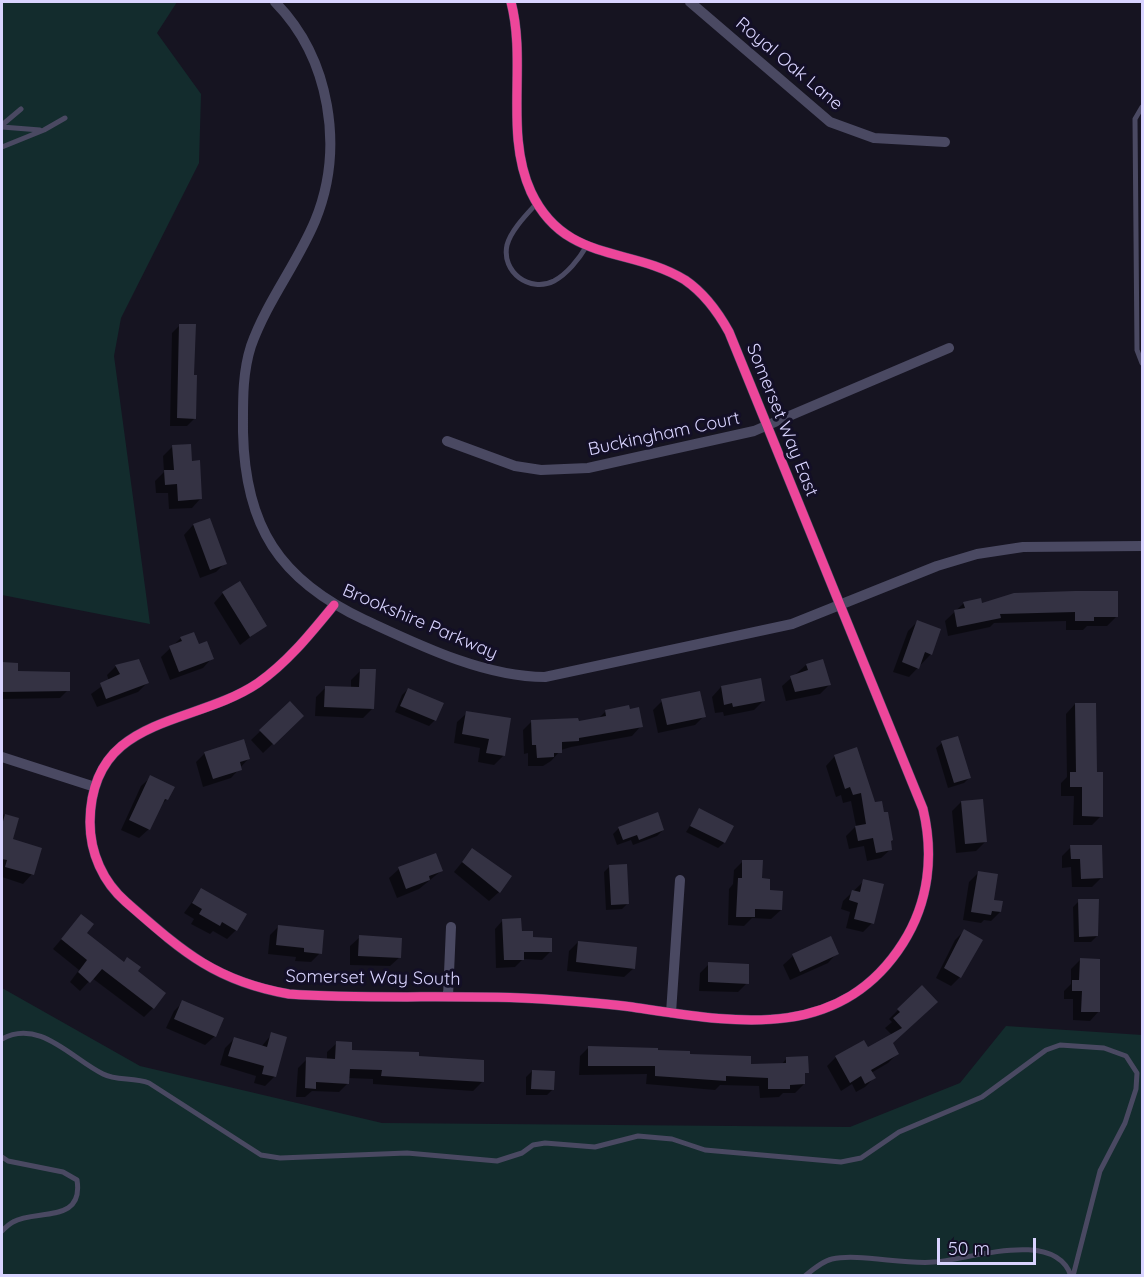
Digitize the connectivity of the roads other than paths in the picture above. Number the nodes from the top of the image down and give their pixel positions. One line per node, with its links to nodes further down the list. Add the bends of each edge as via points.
1 (275, 2): 18 (street, Brookshire Parkway, via 302,38 317,69 329,116 330,156 315,220 250,348 243,387 245,470 256,515 271,545 295,576)
2 (510, 2): 11 (street, Somerset Way East, via 518,50 519,149)
3 (690, 2): 9 (street, Royal Oak Lane, via 830,122 874,138)
4 (1143, 107): 14 (lane, via 1135,119 1137,350)
5 (21, 109): 7 (lane)
6 (65, 118): 8 (lane)
7 (2, 126): 8 (lane)
8 (44, 130): 10 (lane)
9 (945, 142)
10 (2, 147)
11 (537, 203): 12 (street, Somerset Way East, via 560,230); 12 (lane, via 508,243 508,261 515,274 531,284 554,281)
12 (586, 247): 15 (street, Somerset Way East, via 659,268 698,291 729,332)
13 (949, 348): 15 (street, Buckingham Court)
14 (1143, 363)
15 (766, 425): 16 (street, Buckingham Court, via 750,432 572,470 505,464); 19 (street, Somerset Way East)
16 (447, 441)
17 (1143, 546): 19 (street, Brookshire Parkway, via 1023,547 977,554 937,566)
18 (334, 605): 19 (street, Brookshire Parkway, via 474,665 526,677 567,674 761,632); 21 (street, Somerset Way South, via 286,660 257,683 218,704 168,719 136,734 111,759)
19 (841, 606): 24 (street, Somerset Way East, via 913,779 927,825 926,890)
20 (2, 757): 21 (street)
21 (95, 787): 25 (street, Somerset Way South, via 91,842 105,878 175,944 213,971 256,988 289,994 364,998)
22 (680, 880): 26 (street)
23 (451, 927): 25 (street)
24 (907, 937): 26 (street, Somerset Way South, via 876,977 846,999 818,1012 771,1021)
25 (448, 996): 26 (street, Somerset Way South, via 587,1002)
26 (671, 1013)
27 (2, 1039): 31 (lane, via 17,1034 41,1036 105,1075 149,1083 261,1155 293,1158 407,1153 484,1161 508,1158 539,1144 595,1147 639,1136 672,1139 705,1150 823,1163 850,1162 899,1132 982,1097 1046,1050 1060,1045 1104,1048 1126,1056 1137,1073 1136,1089 1125,1123 1100,1171)
28 (2, 1157): 29 (lane, via 63,1172 77,1180 79,1190 76,1200 66,1209 22,1218)
29 (2, 1231)
30 (805, 1275): 31 (lane, via 832,1259 930,1263 1014,1250 1033,1250 1056,1257)
31 (1072, 1275)

